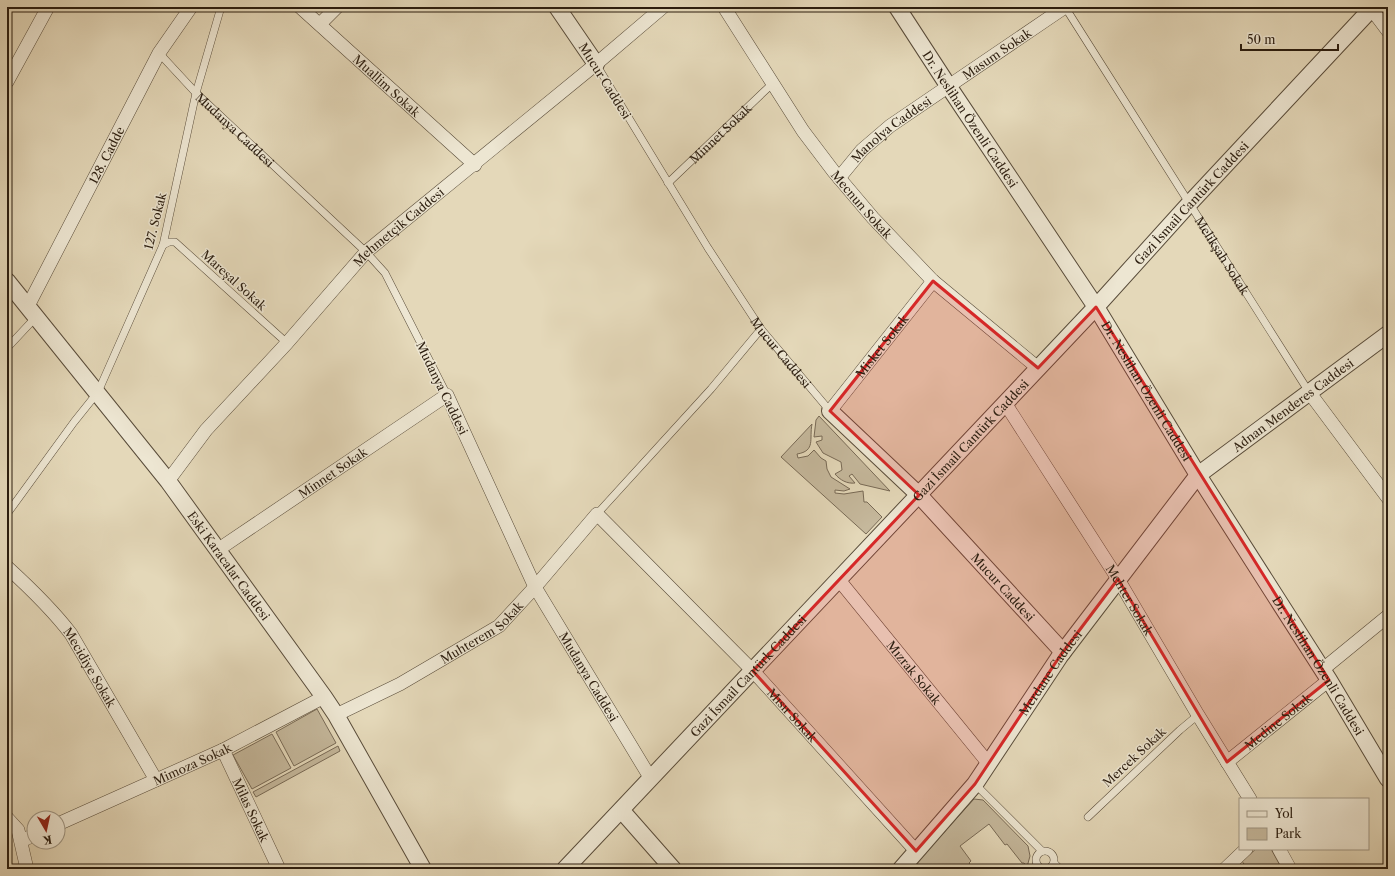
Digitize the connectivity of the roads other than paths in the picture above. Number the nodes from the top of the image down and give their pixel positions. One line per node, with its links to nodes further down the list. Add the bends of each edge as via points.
1 (48, 7): 16 (street)
2 (191, 7): 14 (street, 128. Cadde)
3 (221, 7): 19 (lane, 127. Sokak)
4 (300, 7): 12 (street, Muallim Sokak)
5 (337, 7): 12 (street)
6 (557, 7): 15 (street, Mucur Caddesi)
7 (662, 7): 15 (street, Mehmetçik Caddesi)
8 (724, 7): 17 (street, Mecnun Sokak)
9 (898, 7): 18 (street, Dr. Neslihan Özenli Caddesi)
10 (1065, 7): 18 (street, Masum Sokak); 23 (lane, Melikşah Sokak)
11 (1371, 7): 13 (street); 23 (street, Gazi İsmail Cantürk Caddesi)
12 (320, 24): 20 (street, Muallim Sokak)
13 (1388, 31)
14 (159, 54): 19 (lane, Mudanya Caddesi); 29 (street, 128. Cadde)
15 (596, 64): 20 (street, Mehmetçik Caddesi); 22 (lane, Mucur Caddesi)
16 (8, 79)
17 (772, 84): 21 (street, Mecnun Sokak, via 803,131); 22 (lane, Minnet Sokak)
18 (948, 87): 21 (street, Manolya Caddesi, via 874,138); 28 (street, Dr. Neslihan Özenli Caddesi)
19 (196, 93): 24 (lane, 127. Sokak); 25 (lane, Mudanya Caddesi)
20 (474, 165): 25 (street, Mehmetçik Caddesi)
21 (839, 178): 27 (street, Mecnun Sokak)
22 (668, 183): 30 (lane, Mucur Caddesi)
23 (1189, 204): 28 (street, Gazi İsmail Cantürk Caddesi); 36 (lane, Melikşah Sokak)
24 (163, 245): 32 (lane, Mareşal Sokak, via 175,242); 35 (lane, 127. Sokak)
25 (366, 252): 32 (street, Mehmetçik Caddesi); 37 (lane, Mudanya Caddesi, via 385,273)
26 (7, 280): 29 (street, Eski Karacalar Caddesi)
27 (933, 281): 34 (street, Mecnun Sokak); 39 (street, Misket Sokak)
28 (1096, 307): 34 (street, Gazi İsmail Cantürk Caddesi); 40 (street, Dr. Neslihan Özenli Caddesi)
29 (32, 311): 33 (lane); 35 (street, Eski Karacalar Caddesi)
30 (761, 329): 39 (lane, Mucur Caddesi); 45 (lane, via 711,389)
31 (1388, 334): 36 (street, Adnan Menderes Caddesi)
32 (287, 343): 41 (street, Mehmetçik Caddesi, via 206,430)
33 (7, 348)
34 (1038, 368): 38 (street, Gazi İsmail Cantürk Caddesi)
35 (98, 392): 41 (street, Eski Karacalar Caddesi); 44 (lane, 127. Sokak)
36 (1309, 392): 40 (street, Adnan Menderes Caddesi); 43 (street, Melikşah Sokak)
37 (447, 395): 46 (street, Minnet Sokak); 50 (street, Mudanya Caddesi)
38 (1005, 403): 42 (street, Gazi İsmail Cantürk Caddesi); 48 (street, Mehter Sokak)
39 (830, 411): 42 (street, Mucur Caddesi)
40 (1198, 475): 48 (street, Merdane Caddesi); 54 (street, Dr. Neslihan Özenli Caddesi)
41 (168, 481): 46 (street, Eski Karacalar Caddesi)
42 (919, 495): 49 (street, Gazi İsmail Cantürk Caddesi); 52 (street, Mucur Caddesi)
43 (1388, 498)
44 (7, 514)
45 (597, 514): 50 (street, Muhterem Sokak); 53 (street, Mısır Sokak)
46 (218, 549): 55 (street, Eski Karacalar Caddesi)
47 (7, 567): 63 (street, Mecidiye Sokak, via 34,591 71,634)
48 (1118, 578): 52 (street, Merdane Caddesi); 57 (street, Mehter Sokak)
49 (839, 580): 53 (street, Gazi İsmail Cantürk Caddesi); 60 (street, Mızrak Sokak)
50 (535, 587): 56 (street, Muhterem Sokak, via 499,626 484,636 400,684); 61 (street, Mudanya Caddesi)
51 (1388, 616): 54 (street, Medine Sokak)
52 (1063, 652): 60 (street, Merdane Caddesi)
53 (754, 671): 61 (street, Gazi İsmail Cantürk Caddesi); 74 (street, Mısır Sokak)
54 (1325, 675): 59 (street, Medine Sokak); 62 (street, Dr. Neslihan Özenli Caddesi)
55 (324, 697): 56 (street, Eski Karacalar Caddesi); 58 (street, Mimoza Sokak)
56 (336, 715): 79 (street, Eski Karacalar Caddesi)
57 (1198, 715): 59 (street, Mehter Sokak); 67 (lane, Mercek Sokak)
58 (223, 750): 63 (street, Mimoza Sokak); 78 (street, Milas Sokak)
59 (1227, 762): 65 (street, Mehter Sokak)
60 (989, 764): 64 (street, Merdane Caddesi)
61 (651, 779): 66 (street, Gazi İsmail Cantürk Caddesi)
62 (1388, 779)
63 (156, 780): 69 (street, Mimoza Sokak)
64 (976, 784): 74 (street, Merdane Caddesi); 75 (lane)
65 (1249, 798)
66 (622, 811): 80 (street, Gazi İsmail Cantürk Caddesi); 81 (street)
67 (1088, 817)
68 (7, 818): 71 (street, via 18,830)
69 (66, 820)
70 (26, 839): 71 (street)
71 (21, 841): 77 (street)
72 (1245, 850): 84 (street)
73 (1280, 850): 85 (street)
74 (916, 851): 82 (street, Merdane Caddesi)
75 (1042, 851): 76 (lane, via 1052,854); 76 (lane, via 1036,857 1038,865 1046,869)
76 (1054, 863): 83 (lane)
77 (27, 869)
78 (279, 869)
79 (423, 869)
80 (565, 869)
81 (673, 869)
82 (901, 869)
83 (1060, 869)
84 (1225, 869)
85 (1290, 869)

